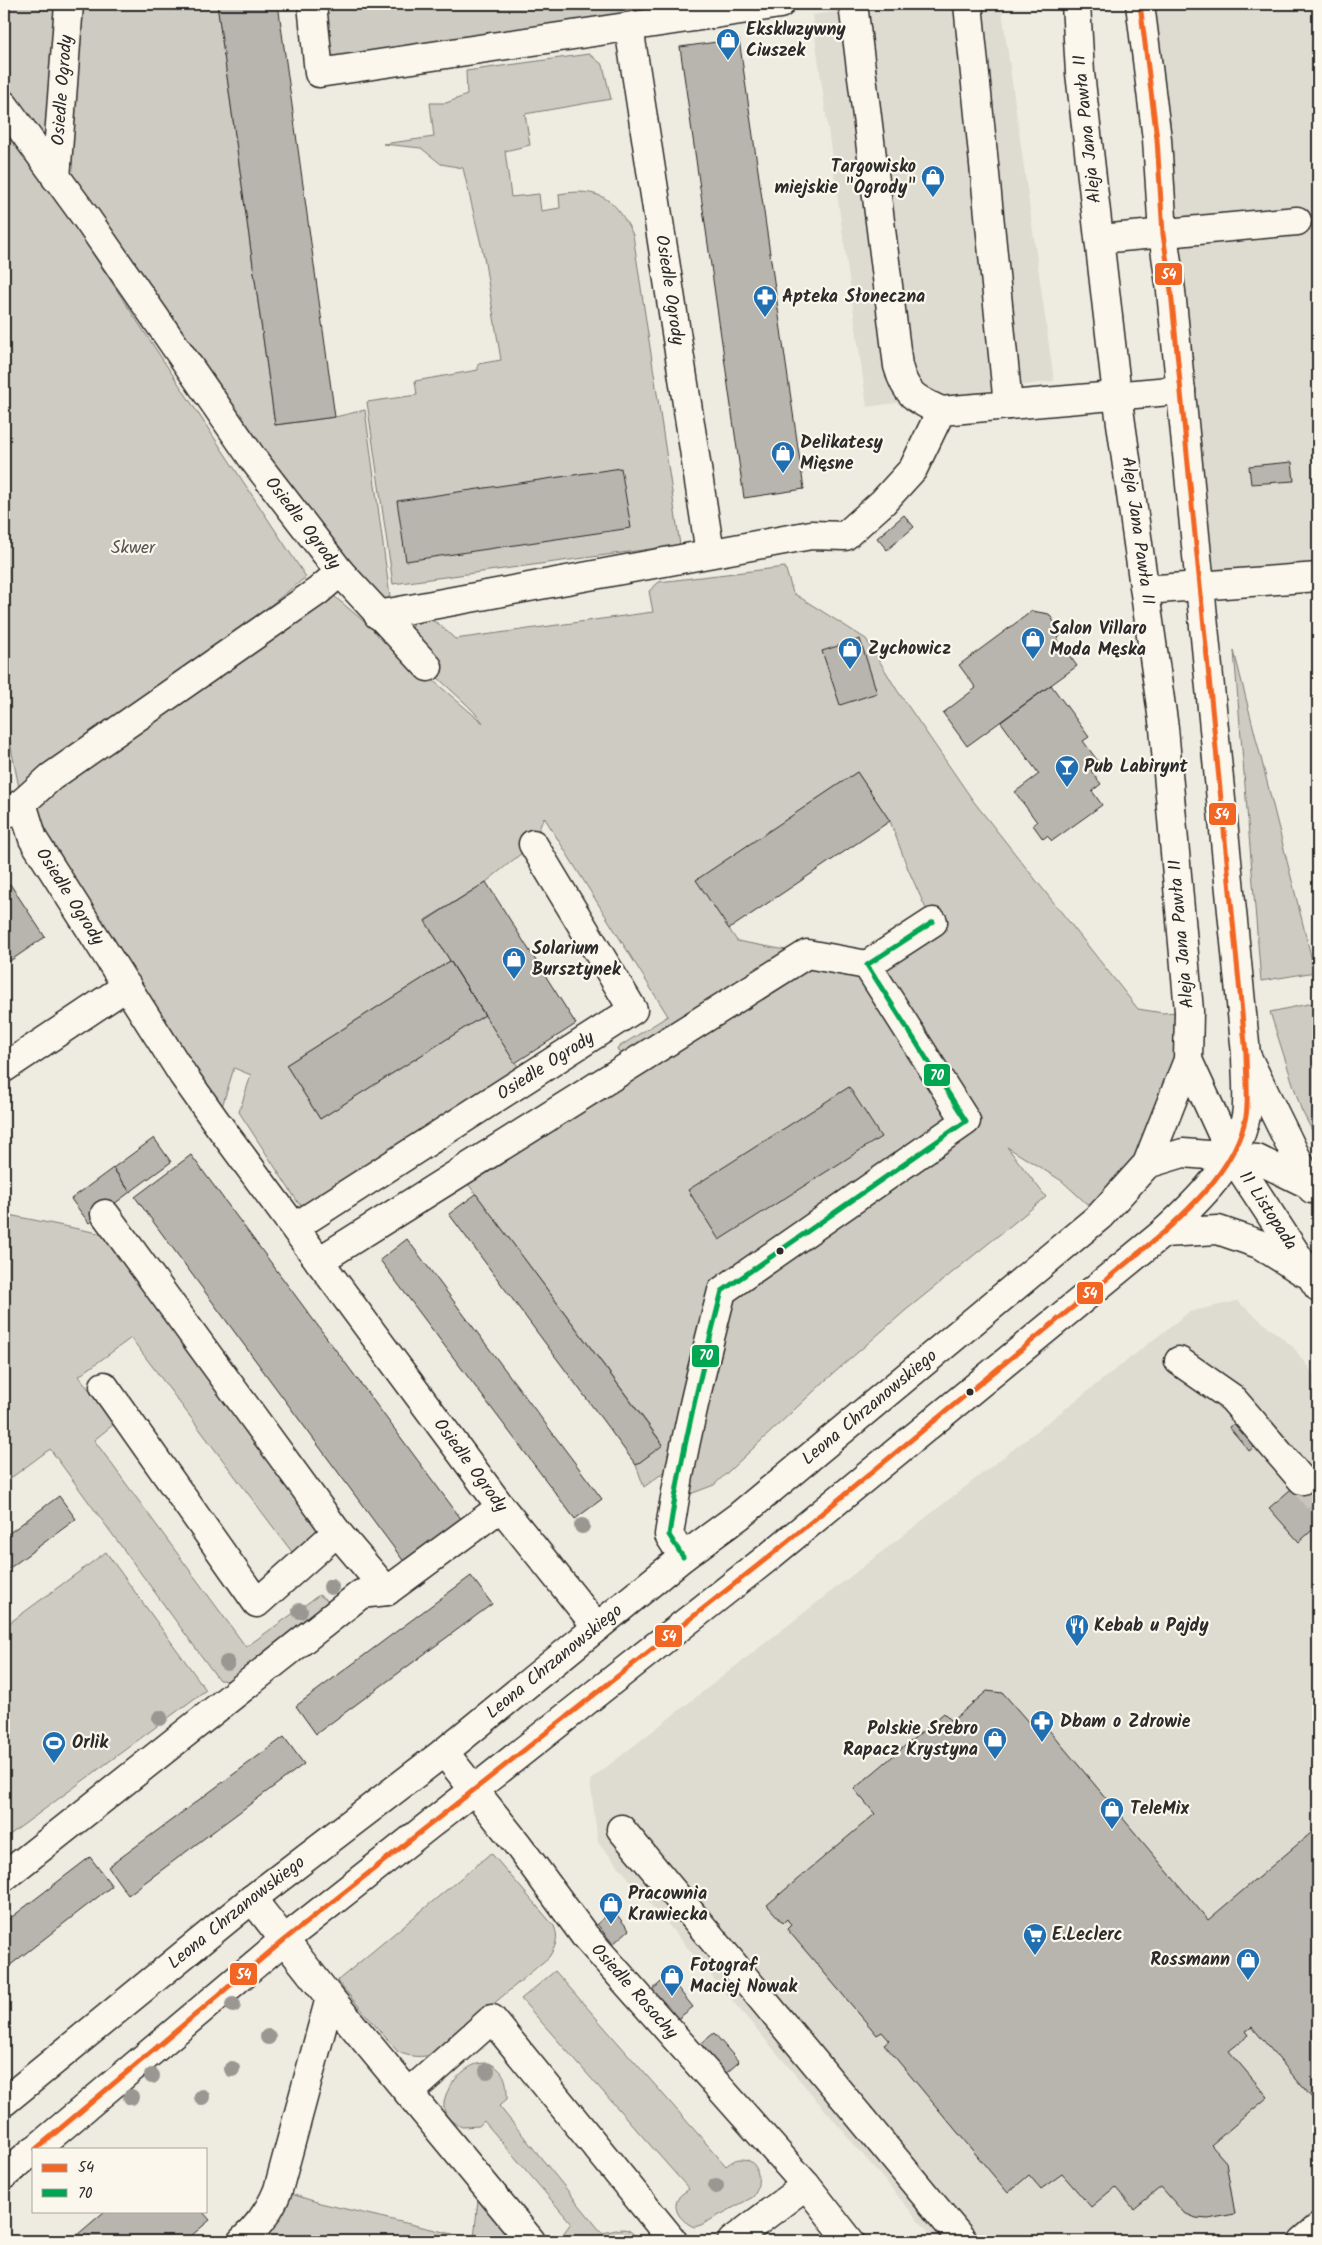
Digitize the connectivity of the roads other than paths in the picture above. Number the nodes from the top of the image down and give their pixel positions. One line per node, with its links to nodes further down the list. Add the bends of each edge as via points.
1 (69, 4): 11 (street, Osiedle Ogrody)
2 (312, 4): 9 (street, via 319,73)
3 (780, 4): 8 (street)
4 (853, 4): 18 (street, via 898,366 902,380 915,399)
5 (968, 4): 17 (street)
6 (1076, 4): 14 (street, Aleja Jana Pawła II, via 1080,73)
7 (1140, 4): 13 (street, via 1157,139)
8 (687, 11): 9 (street)
9 (629, 27): 19 (street, Osiedle Ogrody)
10 (4, 105): 11 (street, Osiedle Ogrody)
11 (56, 178): 20 (street, Osiedle Ogrody, via 253,459)
12 (1296, 222): 13 (street)
13 (1164, 234): 14 (street); 15 (street)
14 (1100, 239): 16 (street, Aleja Jana Pawła II)
15 (1180, 390): 16 (street); 22 (street)
16 (1117, 395): 17 (street); 23 (street, Aleja Jana Pawła II)
17 (1008, 405): 18 (street)
18 (941, 411): 19 (street, via 913,469 845,536 811,536)
19 (710, 553): 24 (street)
20 (340, 572): 24 (street); 26 (street, Osiedle Ogrody, via 318,591 51,777)
21 (1318, 577): 22 (street)
22 (1199, 586): 23 (street); 31 (street)
23 (1145, 590): 32 (street, Aleja Jana Pawła II, via 1164,728 1188,1002)
24 (378, 615): 25 (street)
25 (428, 667)
26 (13, 809): 30 (street, Osiedle Ogrody)
27 (534, 844): 39 (street, Osiedle Ogrody, via 633,1010)
28 (932, 922): 29 (street)
29 (867, 965): 41 (street, via 807,954); 48 (street, via 966,1121 722,1291 698,1383 670,1526 669,1535)
30 (127, 986): 33 (street); 39 (street, Osiedle Ogrody, via 183,1075)
31 (1246, 1054): 34 (street, via 1246,1115); 36 (street, 11 Listopada)
32 (1188, 1060): 34 (street, Aleja Jana Pawła II); 35 (street, Aleja Jana Pawła II)
33 (4, 1068)
34 (1232, 1156): 35 (street, via 1183,1153); 36 (street, 11 Listopada, via 1257,1159); 40 (street, via 1199,1200); 42 (street, 11 Listopada)
35 (1147, 1164): 38 (street, Aleja Jana Pawła II)
36 (1314, 1192)
37 (105, 1214): 47 (street)
38 (1100, 1216): 48 (street, Leona Chrzanowskiego, via 739,1516)
39 (295, 1228): 41 (street, Osiedle Ogrody)
40 (1163, 1233): 42 (street, via 1218,1230 1259,1244); 52 (street, via 763,1561)
41 (319, 1260): 46 (street, Osiedle Ogrody)
42 (1315, 1283)
43 (1179, 1361): 45 (street, via 1232,1398)
44 (104, 1386): 47 (street, via 257,1603)
45 (1302, 1480)
46 (501, 1506): 49 (street); 50 (street, Osiedle Ogrody)
47 (337, 1532): 49 (street)
48 (683, 1557): 50 (street, Leona Chrzanowskiego)
49 (387, 1591): 54 (street, via 361,1594)
50 (597, 1627): 51 (street, Leona Chrzanowskiego)
51 (444, 1752): 52 (street, Osiedle Rosochy); 55 (street, Leona Chrzanowskiego)
52 (475, 1790): 56 (street); 63 (street, Osiedle Rosochy, via 585,1936)
53 (621, 1829): 70 (street)
54 (4, 1877)
55 (252, 1899): 56 (street); 59 (street, Leona Chrzanowskiego)
56 (284, 1940): 57 (street); 60 (street)
57 (330, 1998): 58 (street); 65 (street, via 278,2190 271,2206)
58 (408, 2093): 66 (street); 67 (street, via 492,2019)
59 (4, 2102)
60 (37, 2148)
61 (32, 2152): 62 (street)
62 (4, 2175)
63 (806, 2185): 68 (street); 69 (street, Osiedle Rosochy)
64 (1318, 2228): 71 (street)
65 (242, 2241)
66 (531, 2241)
67 (673, 2241)
68 (732, 2241)
69 (850, 2241)
70 (963, 2241)
71 (1303, 2241)

